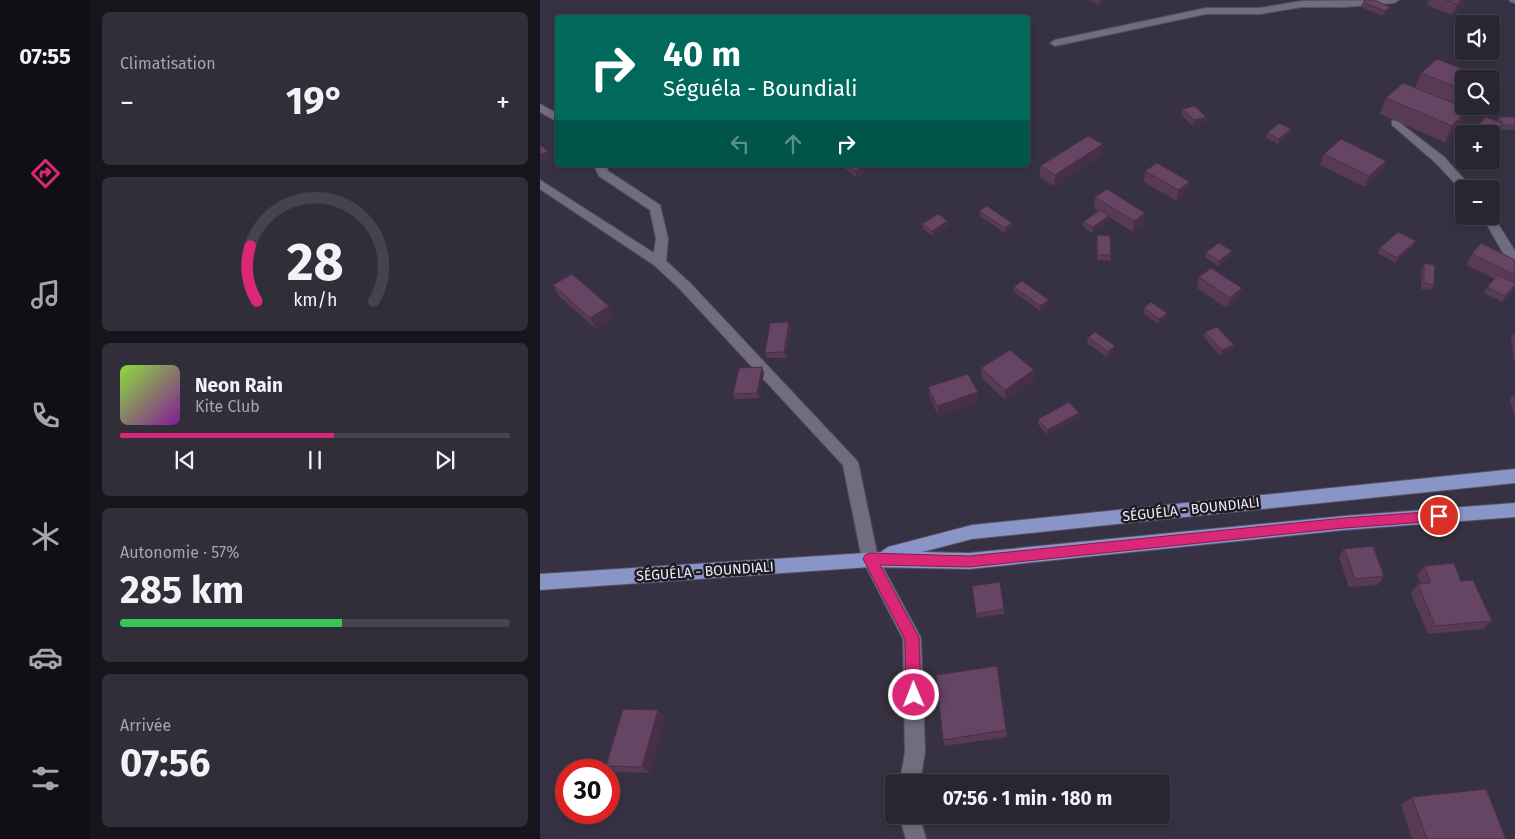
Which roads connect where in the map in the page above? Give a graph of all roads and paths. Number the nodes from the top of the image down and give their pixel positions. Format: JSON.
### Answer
{"nodes":[{"id":1,"x":1394,"y":0,"type":"edge"},
{"id":2,"x":1055,"y":43,"type":"dead end"},
{"id":3,"x":540,"y":107,"type":"edge"},
{"id":4,"x":555,"y":117,"type":"edge"},
{"id":5,"x":1396,"y":123,"type":"dead end"},
{"id":6,"x":601,"y":167,"type":"edge"},
{"id":7,"x":1459,"y":180,"type":"edge"},
{"id":8,"x":540,"y":184,"type":"edge"},
{"id":9,"x":1493,"y":225,"type":"edge"},
{"id":10,"x":659,"y":262,"type":"junction"},
{"id":11,"x":1515,"y":262,"type":"edge"},
{"id":12,"x":1515,"y":476,"type":"edge"},
{"id":13,"x":1515,"y":510,"type":"edge"},
{"id":14,"x":870,"y":559,"type":"junction"},
{"id":15,"x":540,"y":582,"type":"edge"},
{"id":16,"x":911,"y":774,"type":"edge"},
{"id":17,"x":912,"y":824,"type":"edge"},
{"id":18,"x":916,"y":839,"type":"edge"}],
"edges":[{"from":1,"to":2,"type":"street"},
{"from":3,"to":4,"type":"street"},
{"from":5,"to":7,"type":"street"},
{"from":6,"to":10,"type":"street"},
{"from":8,"to":10,"type":"street"},
{"from":9,"to":11,"type":"street"},
{"from":10,"to":14,"type":"street"},
{"from":12,"to":14,"type":"main road","name":"SÉGUÉLA - BOUNDIALI"},
{"from":13,"to":14,"type":"main road","name":"SÉGUÉLA - BOUNDIALI"},
{"from":14,"to":15,"type":"main road","name":"SÉGUÉLA - BOUNDIALI"},
{"from":14,"to":16,"type":"street"},
{"from":17,"to":18,"type":"street"}]}
